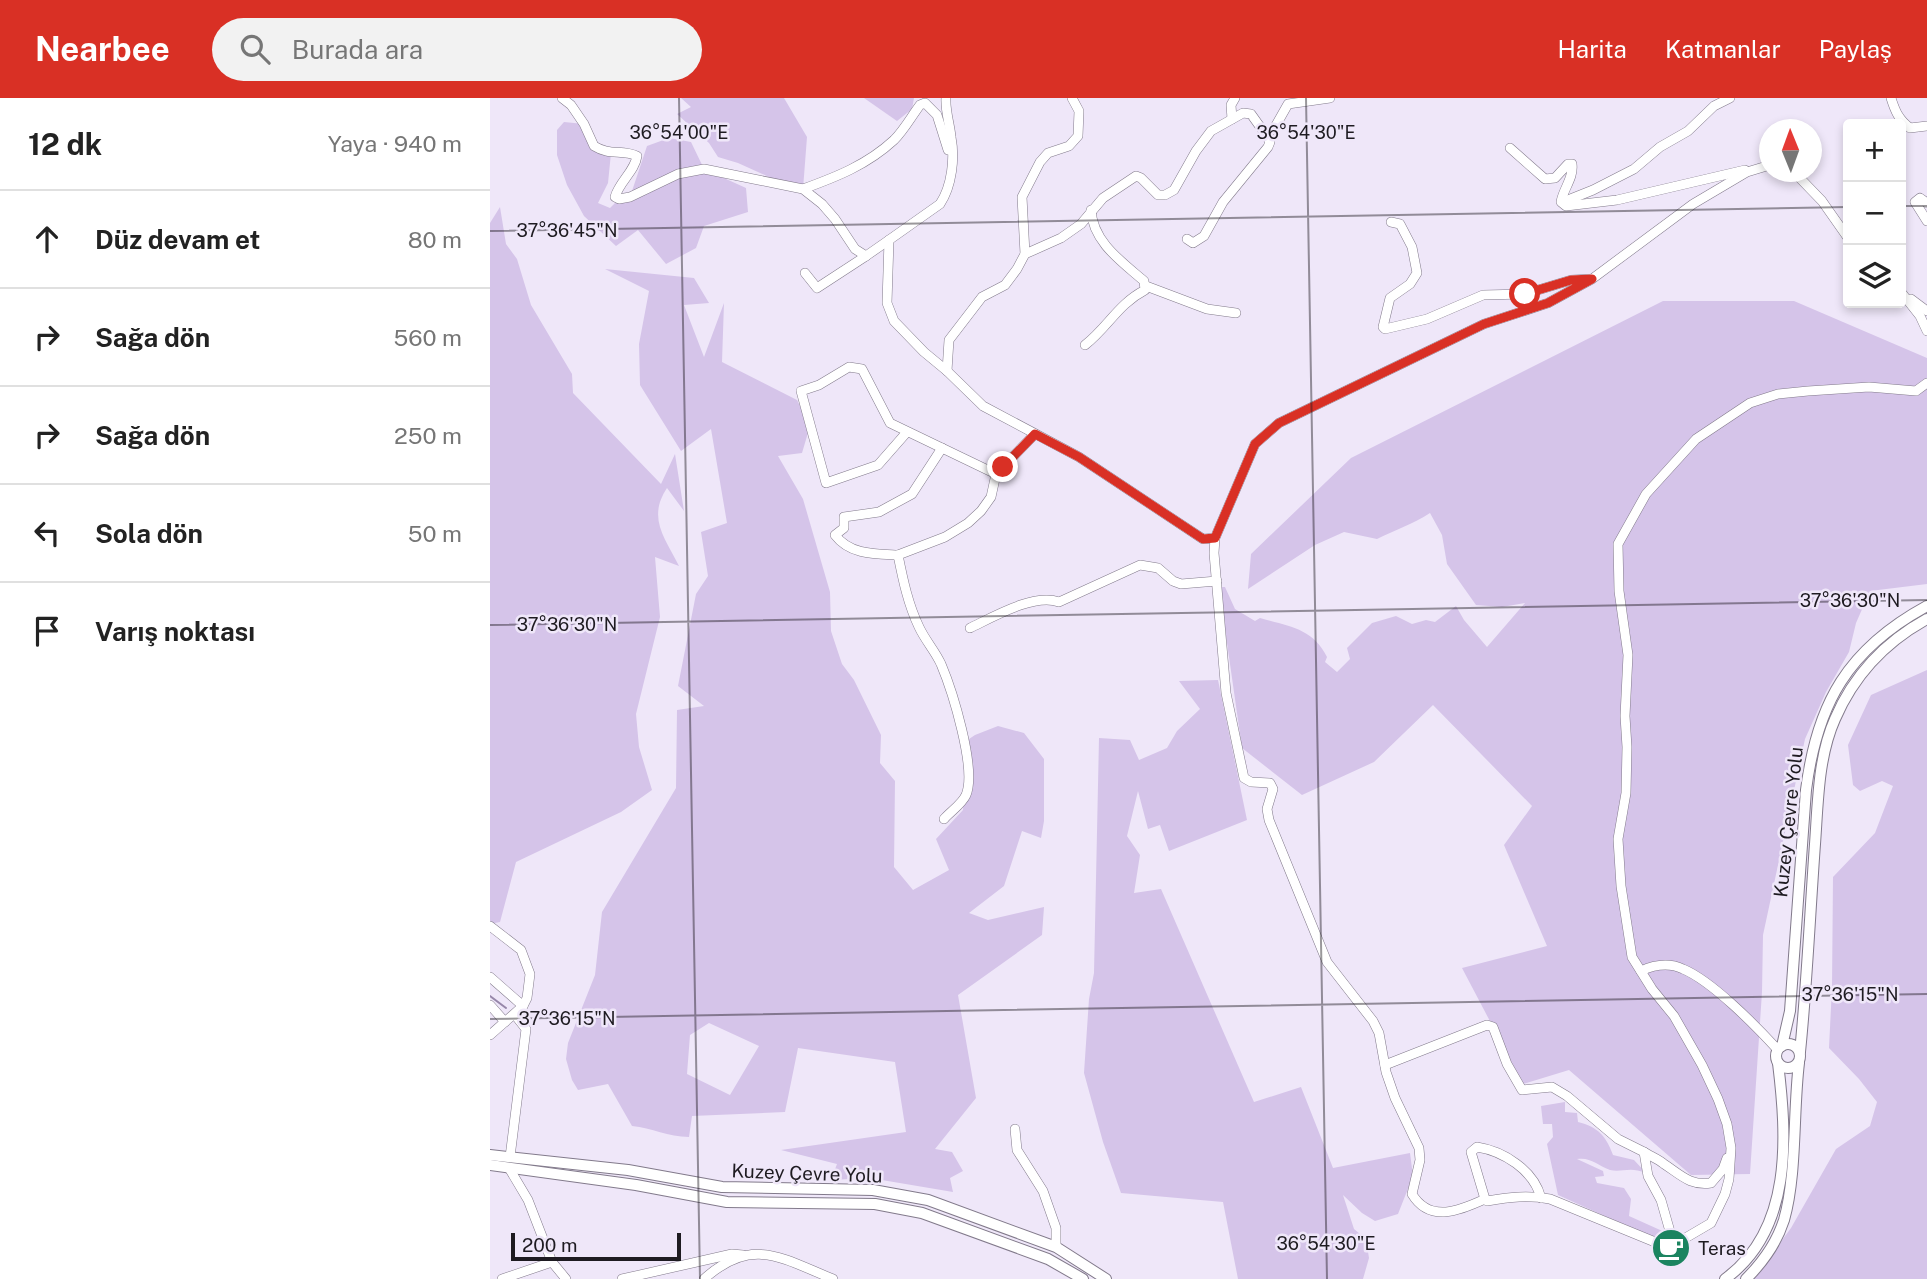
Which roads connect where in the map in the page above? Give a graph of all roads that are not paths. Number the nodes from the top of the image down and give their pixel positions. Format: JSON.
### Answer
{"nodes":[{"id":1,"x":562,"y":98,"type":"edge"},
{"id":2,"x":947,"y":98,"type":"edge"},
{"id":3,"x":1072,"y":98,"type":"edge"},
{"id":4,"x":1235,"y":98,"type":"edge"},
{"id":5,"x":1330,"y":98,"type":"edge"},
{"id":6,"x":1730,"y":98,"type":"edge"},
{"id":7,"x":1891,"y":98,"type":"edge"},
{"id":8,"x":1232,"y":119,"type":"junction"},
{"id":9,"x":1927,"y":126,"type":"edge"},
{"id":10,"x":1266,"y":135,"type":"junction"},
{"id":11,"x":1510,"y":148,"type":"dead end"},
{"id":12,"x":952,"y":162,"type":"junction"},
{"id":13,"x":1757,"y":168,"type":"joint"},
{"id":14,"x":1804,"y":182,"type":"edge"},
{"id":15,"x":803,"y":189,"type":"junction"},
{"id":16,"x":1561,"y":202,"type":"junction"},
{"id":17,"x":1927,"y":203,"type":"edge"},
{"id":18,"x":1091,"y":210,"type":"junction"},
{"id":19,"x":1927,"y":221,"type":"edge"},
{"id":20,"x":1391,"y":222,"type":"dead end"},
{"id":21,"x":1843,"y":232,"type":"edge"},
{"id":22,"x":1187,"y":239,"type":"dead end"},
{"id":23,"x":889,"y":240,"type":"junction"},
{"id":24,"x":1025,"y":254,"type":"junction"},
{"id":25,"x":866,"y":256,"type":"junction"},
{"id":26,"x":806,"y":273,"type":"dead end"},
{"id":27,"x":1592,"y":279,"type":"junction"},
{"id":28,"x":1146,"y":286,"type":"junction"},
{"id":29,"x":1906,"y":296,"type":"edge"},
{"id":30,"x":1906,"y":298,"type":"edge"},
{"id":31,"x":1927,"y":311,"type":"edge"},
{"id":32,"x":1236,"y":313,"type":"dead end"},
{"id":33,"x":1927,"y":331,"type":"edge"},
{"id":34,"x":1085,"y":345,"type":"dead end"},
{"id":35,"x":947,"y":371,"type":"junction"},
{"id":36,"x":1927,"y":383,"type":"edge"},
{"id":37,"x":1916,"y":391,"type":"junction"},
{"id":38,"x":1927,"y":393,"type":"edge"},
{"id":39,"x":907,"y":432,"type":"junction"},
{"id":40,"x":1035,"y":434,"type":"junction"},
{"id":41,"x":942,"y":448,"type":"junction"},
{"id":42,"x":996,"y":474,"type":"junction"},
{"id":43,"x":1215,"y":538,"type":"junction"},
{"id":44,"x":898,"y":555,"type":"junction"},
{"id":45,"x":1217,"y":581,"type":"junction"},
{"id":46,"x":1927,"y":606,"type":"edge"},
{"id":47,"x":1927,"y":619,"type":"edge"},
{"id":48,"x":970,"y":628,"type":"dead end"},
{"id":49,"x":944,"y":819,"type":"dead end"},
{"id":50,"x":490,"y":926,"type":"edge"},
{"id":51,"x":1641,"y":971,"type":"junction"},
{"id":52,"x":490,"y":977,"type":"edge"},
{"id":53,"x":490,"y":1004,"type":"edge"},
{"id":54,"x":523,"y":1006,"type":"junction"},
{"id":55,"x":515,"y":1014,"type":"junction"},
{"id":56,"x":505,"y":1022,"type":"junction"},
{"id":57,"x":490,"y":1035,"type":"edge"},
{"id":58,"x":1780,"y":1048,"type":"junction"},
{"id":59,"x":1799,"y":1057,"type":"junction"},
{"id":60,"x":1778,"y":1063,"type":"junction"},
{"id":61,"x":1385,"y":1065,"type":"junction"},
{"id":62,"x":1015,"y":1129,"type":"dead end"},
{"id":63,"x":1731,"y":1148,"type":"junction"},
{"id":64,"x":1644,"y":1152,"type":"junction"},
{"id":65,"x":490,"y":1155,"type":"edge"},
{"id":66,"x":510,"y":1162,"type":"junction"},
{"id":67,"x":490,"y":1165,"type":"edge"},
{"id":68,"x":1541,"y":1198,"type":"junction"},
{"id":69,"x":1485,"y":1199,"type":"junction"},
{"id":70,"x":1673,"y":1242,"type":"junction"},
{"id":71,"x":1056,"y":1247,"type":"junction"},
{"id":72,"x":747,"y":1255,"type":"junction"},
{"id":73,"x":552,"y":1262,"type":"junction"},
{"id":74,"x":502,"y":1279,"type":"edge"},
{"id":75,"x":566,"y":1279,"type":"edge"},
{"id":76,"x":622,"y":1279,"type":"edge"},
{"id":77,"x":704,"y":1279,"type":"edge"},
{"id":78,"x":833,"y":1279,"type":"edge"},
{"id":79,"x":1083,"y":1279,"type":"edge"},
{"id":80,"x":1106,"y":1279,"type":"edge"},
{"id":81,"x":1725,"y":1279,"type":"edge"},
{"id":82,"x":1746,"y":1279,"type":"edge"}],
"edges":[{"from":1,"to":15,"type":"street"},
{"from":2,"to":12,"type":"street"},
{"from":3,"to":24,"type":"street"},
{"from":4,"to":8,"type":"street"},
{"from":5,"to":10,"type":"street"},
{"from":6,"to":16,"type":"street"},
{"from":7,"to":9,"type":"street"},
{"from":8,"to":10,"type":"street"},
{"from":8,"to":18,"type":"street"},
{"from":10,"to":22,"type":"street"},
{"from":11,"to":16,"type":"street"},
{"from":12,"to":15,"type":"street"},
{"from":12,"to":23,"type":"street"},
{"from":13,"to":16,"type":"street"},
{"from":13,"to":27,"type":"street"},
{"from":14,"to":21,"type":"street"},
{"from":15,"to":25,"type":"street"},
{"from":17,"to":19,"type":"street"},
{"from":18,"to":24,"type":"street"},
{"from":18,"to":28,"type":"street"},
{"from":20,"to":27,"type":"street"},
{"from":23,"to":25,"type":"street"},
{"from":23,"to":35,"type":"street"},
{"from":24,"to":35,"type":"street"},
{"from":25,"to":26,"type":"street"},
{"from":27,"to":43,"type":"street"},
{"from":28,"to":32,"type":"street"},
{"from":28,"to":34,"type":"street"},
{"from":29,"to":31,"type":"street"},
{"from":30,"to":33,"type":"street"},
{"from":35,"to":40,"type":"street"},
{"from":36,"to":37,"type":"street"},
{"from":37,"to":38,"type":"street"},
{"from":37,"to":51,"type":"street"},
{"from":39,"to":39,"type":"street"},
{"from":39,"to":41,"type":"street"},
{"from":40,"to":42,"type":"street"},
{"from":40,"to":43,"type":"street"},
{"from":41,"to":42,"type":"street"},
{"from":41,"to":44,"type":"street"},
{"from":42,"to":44,"type":"street"},
{"from":43,"to":45,"type":"street"},
{"from":44,"to":49,"type":"street"},
{"from":45,"to":48,"type":"street"},
{"from":45,"to":61,"type":"street"},
{"from":46,"to":58,"type":"main road","name":"Kuzey Çevre Yolu"},
{"from":47,"to":59,"type":"main road","name":"Kuzey Çevre Yolu"},
{"from":50,"to":54,"type":"street"},
{"from":51,"to":58,"type":"street"},
{"from":51,"to":63,"type":"street"},
{"from":52,"to":54,"type":"street"},
{"from":53,"to":56,"type":"street"},
{"from":54,"to":55,"type":"street"},
{"from":55,"to":56,"type":"street"},
{"from":55,"to":66,"type":"street"},
{"from":56,"to":57,"type":"street"},
{"from":58,"to":59,"type":"main road"},
{"from":58,"to":60,"type":"main road"},
{"from":59,"to":60,"type":"main road"},
{"from":59,"to":82,"type":"main road","name":"Kuzey Çevre Yolu"},
{"from":60,"to":81,"type":"main road"},
{"from":61,"to":64,"type":"street"},
{"from":61,"to":69,"type":"street"},
{"from":62,"to":71,"type":"street"},
{"from":63,"to":64,"type":"street"},
{"from":63,"to":70,"type":"street"},
{"from":64,"to":70,"type":"street"},
{"from":65,"to":66,"type":"main road","name":"Kuzey Çevre Yolu"},
{"from":66,"to":67,"type":"main road","name":"Kuzey Çevre Yolu"},
{"from":66,"to":71,"type":"main road","name":"Kuzey Çevre Yolu"},
{"from":66,"to":73,"type":"street"},
{"from":66,"to":79,"type":"main road","name":"Kuzey Çevre Yolu"},
{"from":68,"to":69,"type":"street"},
{"from":68,"to":69,"type":"street"},
{"from":68,"to":70,"type":"street"},
{"from":71,"to":80,"type":"main road","name":"Kuzey Çevre Yolu"},
{"from":72,"to":76,"type":"street"},
{"from":72,"to":77,"type":"street"},
{"from":72,"to":78,"type":"street"},
{"from":73,"to":74,"type":"street"},
{"from":73,"to":75,"type":"street"}]}
